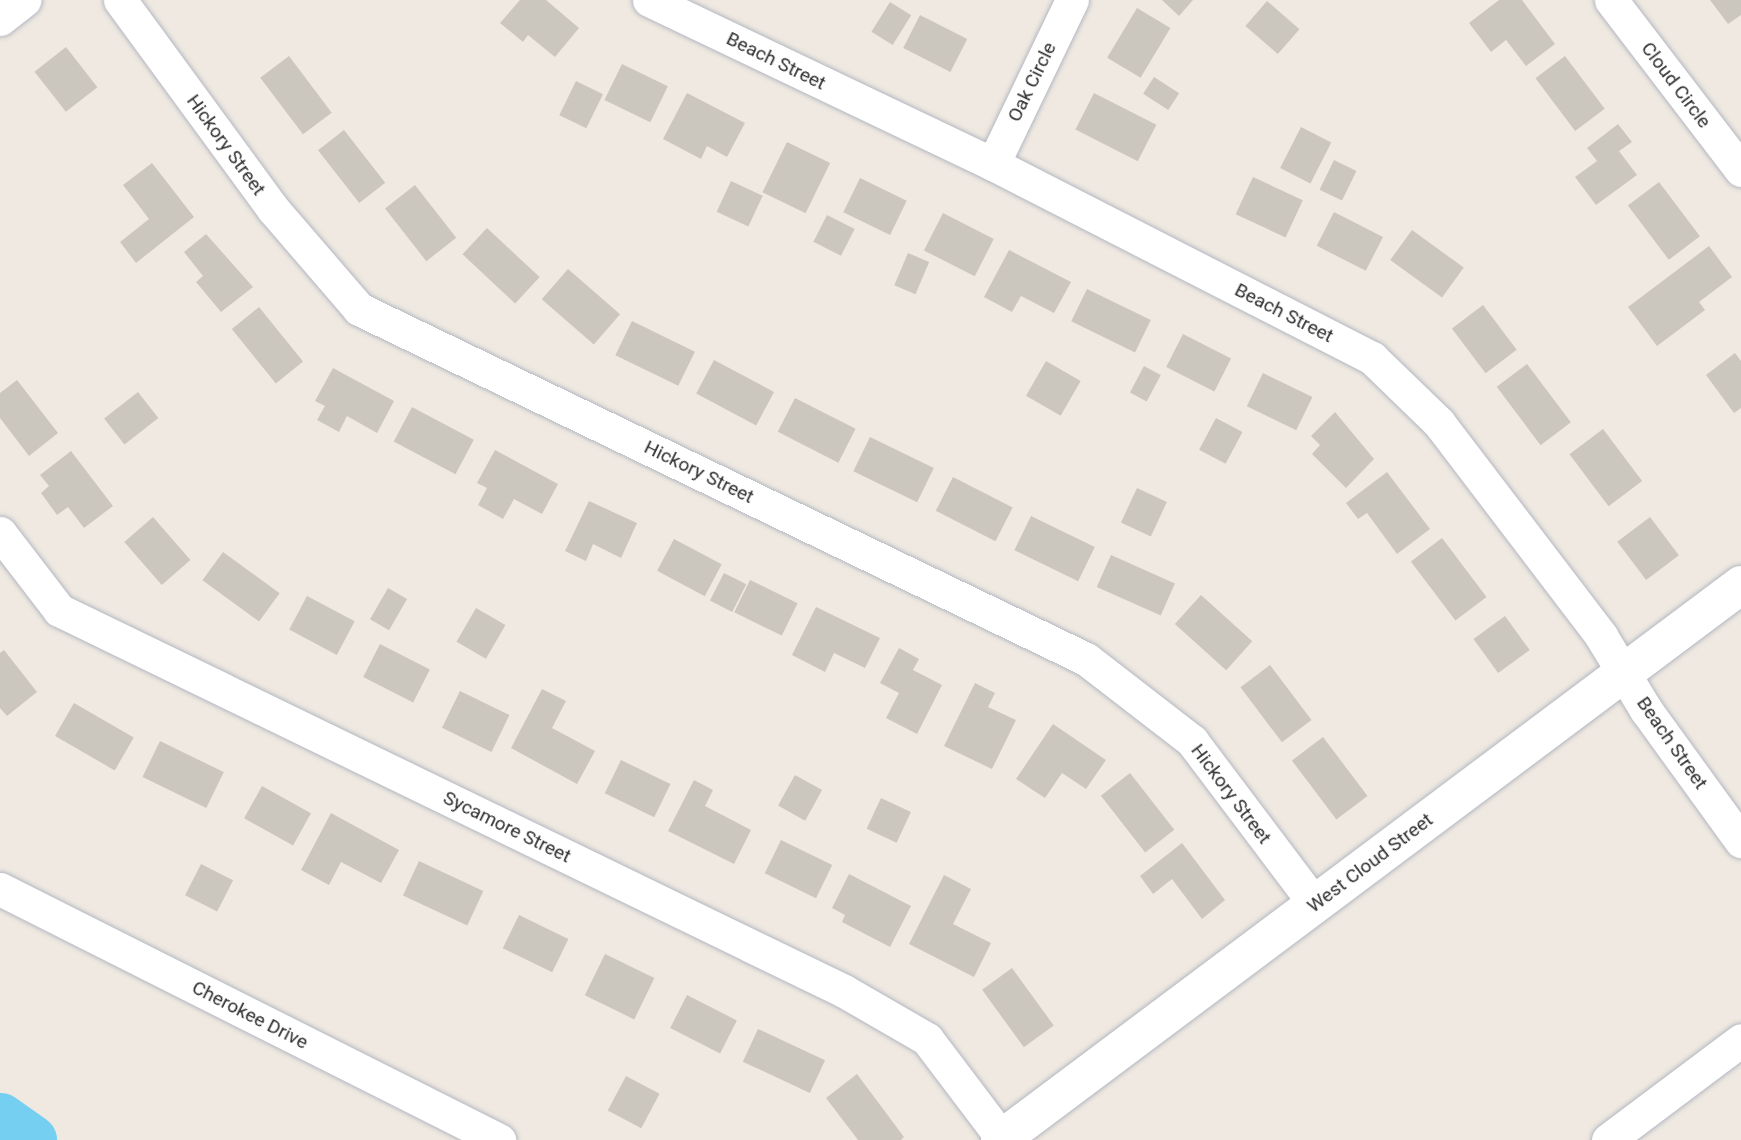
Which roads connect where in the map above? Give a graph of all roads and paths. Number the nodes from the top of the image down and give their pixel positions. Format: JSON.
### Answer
{"nodes":[{"id":1,"x":24,"y":0,"type":"edge"},
{"id":2,"x":120,"y":0,"type":"edge"},
{"id":3,"x":649,"y":0,"type":"edge"},
{"id":4,"x":1072,"y":0,"type":"edge"},
{"id":5,"x":1611,"y":0,"type":"edge"},
{"id":6,"x":0,"y":19,"type":"edge"},
{"id":7,"x":992,"y":164,"type":"junction"},
{"id":8,"x":1741,"y":170,"type":"edge"},
{"id":9,"x":0,"y":533,"type":"edge"},
{"id":10,"x":1741,"y":585,"type":"edge"},
{"id":11,"x":1625,"y":672,"type":"junction"},
{"id":12,"x":1741,"y":841,"type":"edge"},
{"id":13,"x":0,"y":889,"type":"edge"},
{"id":14,"x":1315,"y":904,"type":"junction"},
{"id":15,"x":1741,"y":1040,"type":"edge"},
{"id":16,"x":1001,"y":1139,"type":"edge"},
{"id":17,"x":499,"y":1140,"type":"edge"},
{"id":18,"x":1608,"y":1140,"type":"edge"}],
"edges":[{"from":1,"to":6,"type":"street"},
{"from":2,"to":14,"type":"street","name":"Hickory Street"},
{"from":3,"to":7,"type":"street","name":"Beach Street"},
{"from":4,"to":7,"type":"street","name":"Oak Circle"},
{"from":5,"to":8,"type":"street","name":"Cloud Circle"},
{"from":7,"to":11,"type":"street","name":"Beach Street"},
{"from":9,"to":16,"type":"street","name":"Sycamore Street"},
{"from":10,"to":11,"type":"main road","name":"West Cloud Street"},
{"from":11,"to":12,"type":"street","name":"Beach Street"},
{"from":11,"to":14,"type":"main road","name":"West Cloud Street"},
{"from":13,"to":17,"type":"street","name":"Cherokee Drive"},
{"from":14,"to":16,"type":"main road","name":"West Cloud Street"},
{"from":15,"to":18,"type":"street"}]}
